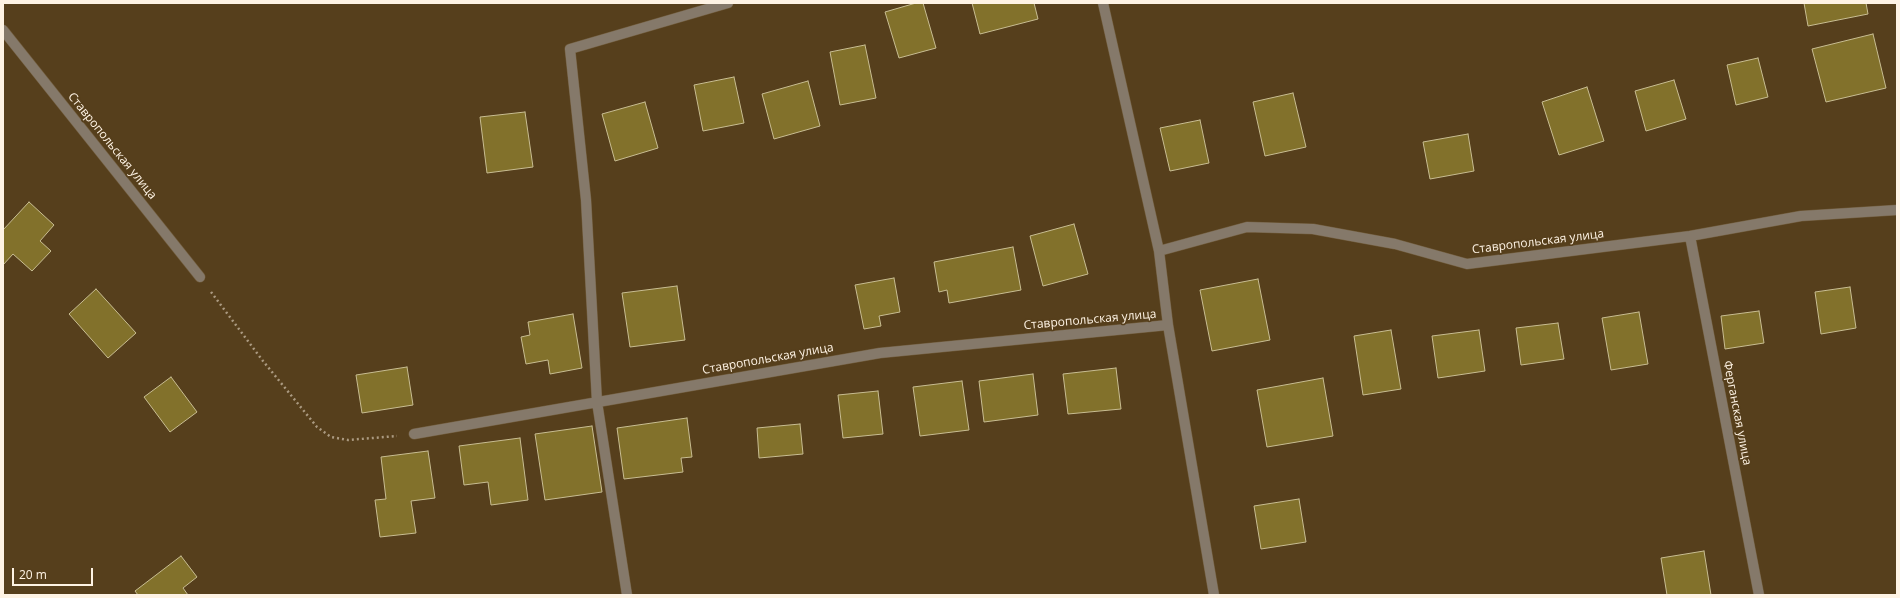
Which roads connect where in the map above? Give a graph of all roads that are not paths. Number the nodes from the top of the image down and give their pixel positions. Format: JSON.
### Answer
{"nodes":[{"id":1,"x":728,"y":3,"type":"edge"},
{"id":2,"x":1103,"y":3,"type":"edge"},
{"id":3,"x":3,"y":30,"type":"edge"},
{"id":4,"x":1897,"y":210,"type":"edge"},
{"id":5,"x":1690,"y":236,"type":"junction"},
{"id":6,"x":1159,"y":251,"type":"junction"},
{"id":7,"x":200,"y":277,"type":"road end"},
{"id":8,"x":1168,"y":325,"type":"junction"},
{"id":9,"x":596,"y":402,"type":"junction"},
{"id":10,"x":414,"y":434,"type":"road end"},
{"id":11,"x":627,"y":595,"type":"edge"},
{"id":12,"x":1214,"y":595,"type":"edge"},
{"id":13,"x":1759,"y":595,"type":"edge"}],
"edges":[{"from":1,"to":9,"type":"street"},
{"from":2,"to":6,"type":"street"},
{"from":3,"to":7,"type":"street","name":"Ставропольская улица"},
{"from":4,"to":5,"type":"street","name":"Ставропольская улица"},
{"from":5,"to":6,"type":"street","name":"Ставропольская улица"},
{"from":5,"to":13,"type":"street","name":"Ферганская улица"},
{"from":6,"to":8,"type":"street","name":"Ставропольская улица"},
{"from":8,"to":9,"type":"street","name":"Ставропольская улица"},
{"from":8,"to":12,"type":"street"},
{"from":9,"to":10,"type":"street","name":"Ставропольская улица"},
{"from":9,"to":11,"type":"street"}]}
